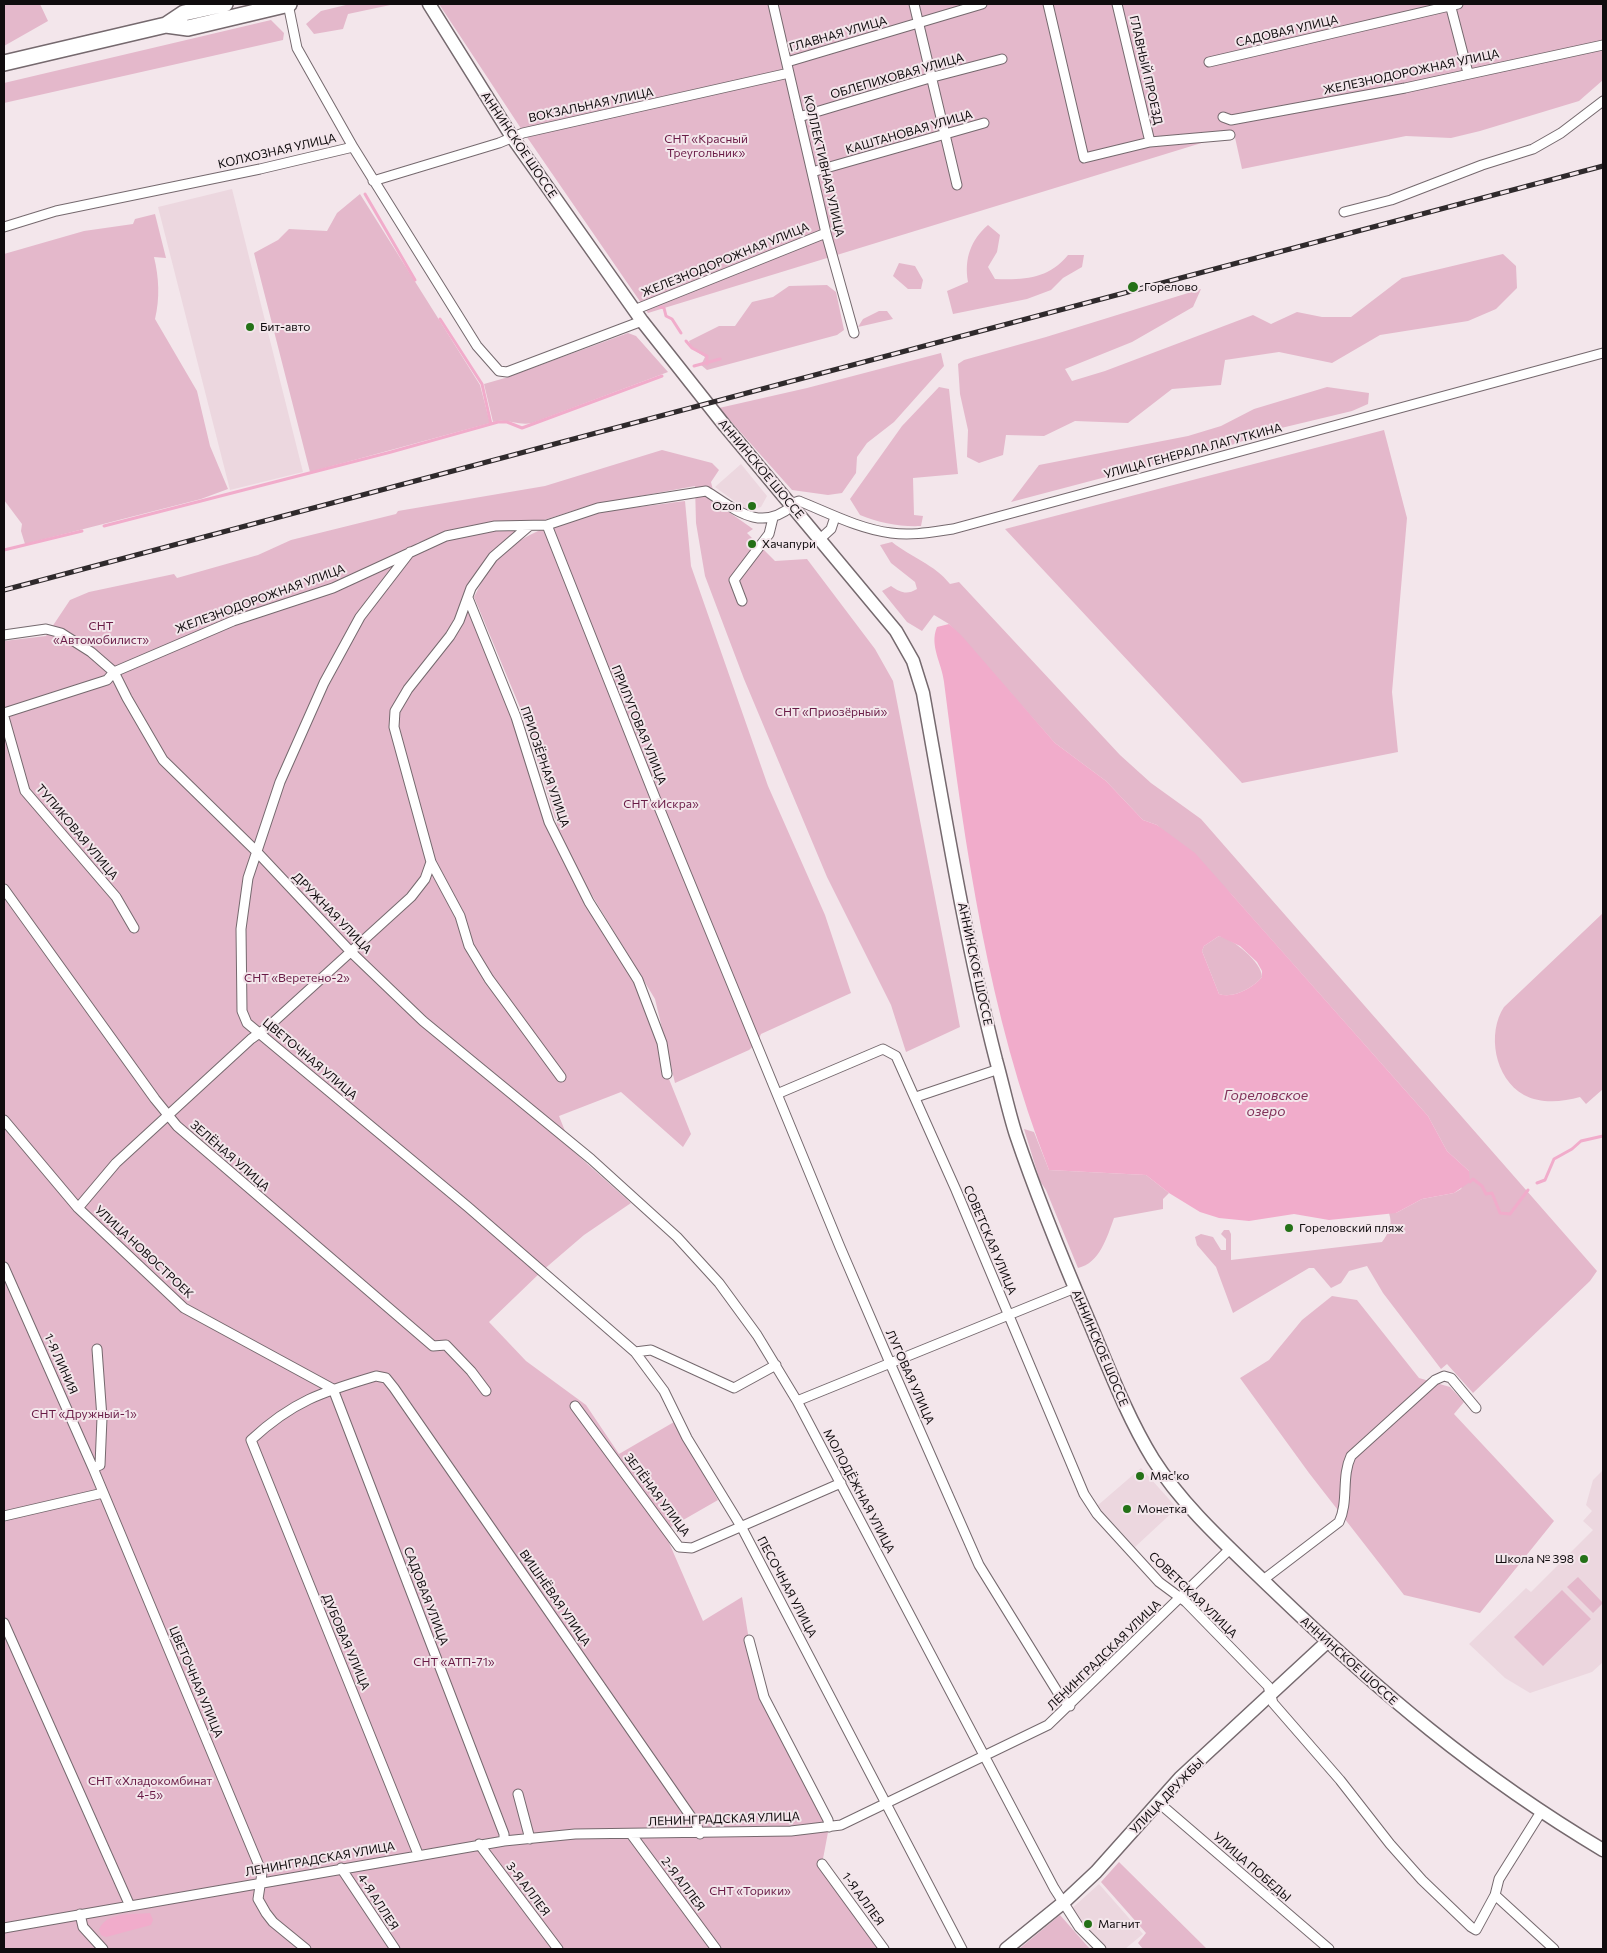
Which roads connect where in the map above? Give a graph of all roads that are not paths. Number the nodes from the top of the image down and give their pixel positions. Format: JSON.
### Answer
{"nodes":[{"id":1,"x":225,"y":4,"type":"edge"},
{"id":2,"x":289,"y":4,"type":"edge"},
{"id":3,"x":428,"y":4,"type":"edge"},
{"id":4,"x":773,"y":4,"type":"edge"},
{"id":5,"x":914,"y":4,"type":"edge"},
{"id":6,"x":982,"y":4,"type":"edge"},
{"id":7,"x":1048,"y":4,"type":"edge"},
{"id":8,"x":1117,"y":4,"type":"edge"},
{"id":9,"x":1453,"y":4,"type":"edge"},
{"id":10,"x":919,"y":24,"type":"junction"},
{"id":11,"x":166,"y":25,"type":"junction"},
{"id":12,"x":1603,"y":45,"type":"edge"},
{"id":13,"x":1002,"y":59,"type":"dead end"},
{"id":14,"x":787,"y":62,"type":"junction"},
{"id":15,"x":1209,"y":62,"type":"dead end"},
{"id":16,"x":4,"y":63,"type":"edge"},
{"id":17,"x":789,"y":72,"type":"junction"},
{"id":18,"x":1468,"y":73,"type":"junction"},
{"id":19,"x":933,"y":77,"type":"junction"},
{"id":20,"x":1603,"y":101,"type":"edge"},
{"id":21,"x":800,"y":118,"type":"junction"},
{"id":22,"x":1223,"y":118,"type":"dead end"},
{"id":23,"x":984,"y":123,"type":"dead end"},
{"id":24,"x":945,"y":134,"type":"junction"},
{"id":25,"x":1230,"y":135,"type":"dead end"},
{"id":26,"x":512,"y":137,"type":"junction"},
{"id":27,"x":1150,"y":142,"type":"junction"},
{"id":28,"x":353,"y":147,"type":"junction"},
{"id":29,"x":812,"y":172,"type":"junction"},
{"id":30,"x":373,"y":181,"type":"junction"},
{"id":31,"x":957,"y":185,"type":"dead end"},
{"id":32,"x":1344,"y":212,"type":"dead end"},
{"id":33,"x":4,"y":227,"type":"edge"},
{"id":34,"x":826,"y":233,"type":"junction"},
{"id":35,"x":634,"y":310,"type":"junction"},
{"id":36,"x":642,"y":321,"type":"junction"},
{"id":37,"x":854,"y":332,"type":"dead end"},
{"id":38,"x":1603,"y":353,"type":"edge"},
{"id":39,"x":791,"y":505,"type":"junction"},
{"id":40,"x":835,"y":517,"type":"junction"},
{"id":41,"x":773,"y":518,"type":"junction"},
{"id":42,"x":547,"y":525,"type":"junction"},
{"id":43,"x":529,"y":526,"type":"junction"},
{"id":44,"x":820,"y":539,"type":"junction"},
{"id":45,"x":410,"y":552,"type":"junction"},
{"id":46,"x":468,"y":598,"type":"junction"},
{"id":47,"x":742,"y":601,"type":"dead end"},
{"id":48,"x":4,"y":635,"type":"edge"},
{"id":49,"x":114,"y":672,"type":"junction"},
{"id":50,"x":4,"y":713,"type":"edge"},
{"id":51,"x":4,"y":717,"type":"edge"},
{"id":52,"x":257,"y":852,"type":"junction"},
{"id":53,"x":432,"y":862,"type":"junction"},
{"id":54,"x":4,"y":889,"type":"edge"},
{"id":55,"x":134,"y":928,"type":"dead end"},
{"id":56,"x":351,"y":952,"type":"junction"},
{"id":57,"x":259,"y":1034,"type":"junction"},
{"id":58,"x":757,"y":1043,"type":"joint"},
{"id":59,"x":999,"y":1069,"type":"junction"},
{"id":60,"x":667,"y":1074,"type":"dead end"},
{"id":61,"x":561,"y":1077,"type":"dead end"},
{"id":62,"x":778,"y":1094,"type":"junction"},
{"id":63,"x":916,"y":1098,"type":"junction"},
{"id":64,"x":169,"y":1114,"type":"junction"},
{"id":65,"x":4,"y":1120,"type":"edge"},
{"id":66,"x":567,"y":1141,"type":"joint"},
{"id":67,"x":78,"y":1208,"type":"junction"},
{"id":68,"x":4,"y":1267,"type":"edge"},
{"id":69,"x":542,"y":1271,"type":"joint"},
{"id":70,"x":1074,"y":1288,"type":"junction"},
{"id":71,"x":1008,"y":1315,"type":"junction"},
{"id":72,"x":97,"y":1349,"type":"dead end"},
{"id":73,"x":635,"y":1352,"type":"junction"},
{"id":74,"x":890,"y":1363,"type":"junction"},
{"id":75,"x":776,"y":1365,"type":"junction"},
{"id":76,"x":332,"y":1389,"type":"junction"},
{"id":77,"x":486,"y":1391,"type":"dead end"},
{"id":78,"x":797,"y":1401,"type":"junction"},
{"id":79,"x":575,"y":1406,"type":"dead end"},
{"id":80,"x":1476,"y":1408,"type":"dead end"},
{"id":81,"x":93,"y":1468,"type":"junction"},
{"id":82,"x":840,"y":1483,"type":"junction"},
{"id":83,"x":103,"y":1493,"type":"junction"},
{"id":84,"x":4,"y":1516,"type":"edge"},
{"id":85,"x":742,"y":1528,"type":"junction"},
{"id":86,"x":1231,"y":1548,"type":"junction"},
{"id":87,"x":1263,"y":1580,"type":"junction"},
{"id":88,"x":1181,"y":1598,"type":"junction"},
{"id":89,"x":4,"y":1623,"type":"edge"},
{"id":90,"x":749,"y":1640,"type":"dead end"},
{"id":91,"x":1327,"y":1642,"type":"junction"},
{"id":92,"x":1272,"y":1695,"type":"junction"},
{"id":93,"x":1070,"y":1706,"type":"junction"},
{"id":94,"x":984,"y":1756,"type":"junction"},
{"id":95,"x":518,"y":1794,"type":"dead end"},
{"id":96,"x":886,"y":1803,"type":"junction"},
{"id":97,"x":1159,"y":1803,"type":"junction"},
{"id":98,"x":1540,"y":1812,"type":"junction"},
{"id":99,"x":829,"y":1827,"type":"junction"},
{"id":100,"x":631,"y":1834,"type":"junction"},
{"id":101,"x":700,"y":1834,"type":"junction"},
{"id":102,"x":530,"y":1839,"type":"junction"},
{"id":103,"x":504,"y":1841,"type":"junction"},
{"id":104,"x":479,"y":1844,"type":"junction"},
{"id":105,"x":1603,"y":1850,"type":"edge"},
{"id":106,"x":418,"y":1854,"type":"junction"},
{"id":107,"x":822,"y":1864,"type":"dead end"},
{"id":108,"x":341,"y":1868,"type":"junction"},
{"id":109,"x":262,"y":1882,"type":"junction"},
{"id":110,"x":1495,"y":1895,"type":"junction"},
{"id":111,"x":1064,"y":1902,"type":"junction"},
{"id":112,"x":130,"y":1906,"type":"junction"},
{"id":113,"x":80,"y":1914,"type":"junction"},
{"id":114,"x":4,"y":1928,"type":"edge"},
{"id":115,"x":103,"y":1949,"type":"edge"},
{"id":116,"x":306,"y":1949,"type":"edge"},
{"id":117,"x":395,"y":1949,"type":"edge"},
{"id":118,"x":558,"y":1949,"type":"edge"},
{"id":119,"x":716,"y":1949,"type":"edge"},
{"id":120,"x":884,"y":1949,"type":"edge"},
{"id":121,"x":962,"y":1949,"type":"edge"},
{"id":122,"x":1006,"y":1949,"type":"edge"},
{"id":123,"x":1100,"y":1949,"type":"edge"},
{"id":124,"x":1328,"y":1949,"type":"edge"},
{"id":125,"x":1554,"y":1949,"type":"edge"}],
"edges":[{"from":1,"to":11,"type":"highway"},
{"from":2,"to":11,"type":"highway"},
{"from":2,"to":28,"type":"street"},
{"from":3,"to":26,"type":"main road","name":"АННИНСКОЕ ШОССЕ"},
{"from":4,"to":14,"type":"street","name":"КОЛЛЕКТИВНАЯ УЛИЦА"},
{"from":5,"to":10,"type":"street"},
{"from":6,"to":10,"type":"street","name":"ГЛАВНАЯ УЛИЦА"},
{"from":7,"to":27,"type":"street"},
{"from":8,"to":27,"type":"street","name":"ГЛАВНЫЙ ПРОЕЗД"},
{"from":9,"to":15,"type":"street","name":"САДОВАЯ УЛИЦА"},
{"from":9,"to":18,"type":"street"},
{"from":10,"to":14,"type":"street","name":"ГЛАВНАЯ УЛИЦА"},
{"from":10,"to":19,"type":"street"},
{"from":11,"to":16,"type":"highway"},
{"from":12,"to":18,"type":"street","name":"ЖЕЛЕЗНОДОРОЖНАЯ УЛИЦА"},
{"from":13,"to":19,"type":"street","name":"ОБЛЕПИХОВАЯ УЛИЦА"},
{"from":14,"to":17,"type":"street","name":"КОЛЛЕКТИВНАЯ УЛИЦА"},
{"from":17,"to":21,"type":"street","name":"КОЛЛЕКТИВНАЯ УЛИЦА"},
{"from":17,"to":26,"type":"street","name":"ВОКЗАЛЬНАЯ УЛИЦА"},
{"from":18,"to":22,"type":"street","name":"ЖЕЛЕЗНОДОРОЖНАЯ УЛИЦА"},
{"from":19,"to":21,"type":"street","name":"ОБЛЕПИХОВАЯ УЛИЦА"},
{"from":19,"to":24,"type":"street"},
{"from":20,"to":32,"type":"street"},
{"from":21,"to":29,"type":"street","name":"КОЛЛЕКТИВНАЯ УЛИЦА"},
{"from":23,"to":24,"type":"street","name":"КАШТАНОВАЯ УЛИЦА"},
{"from":24,"to":29,"type":"street","name":"КАШТАНОВАЯ УЛИЦА"},
{"from":24,"to":31,"type":"street"},
{"from":25,"to":27,"type":"street"},
{"from":26,"to":30,"type":"street","name":"ВОКЗАЛЬНАЯ УЛИЦА"},
{"from":26,"to":35,"type":"main road","name":"АННИНСКОЕ ШОССЕ"},
{"from":28,"to":30,"type":"street","name":"КОЛХОЗНАЯ УЛИЦА"},
{"from":28,"to":33,"type":"street","name":"КОЛХОЗНАЯ УЛИЦА"},
{"from":29,"to":34,"type":"street","name":"КОЛЛЕКТИВНАЯ УЛИЦА"},
{"from":30,"to":36,"type":"street","name":"КОЛХОЗНАЯ УЛИЦА"},
{"from":34,"to":35,"type":"street","name":"ЖЕЛЕЗНОДОРОЖНАЯ УЛИЦА"},
{"from":34,"to":37,"type":"street","name":"КОЛЛЕКТИВНАЯ УЛИЦА"},
{"from":35,"to":36,"type":"main road","name":"АННИНСКОЕ ШОССЕ"},
{"from":36,"to":39,"type":"main road","name":"АННИНСКОЕ ШОССЕ"},
{"from":38,"to":40,"type":"street","name":"УЛИЦА ГЕНЕРАЛА ЛАГУТКИНА"},
{"from":39,"to":40,"type":"street","name":"УЛИЦА ГЕНЕРАЛА ЛАГУТКИНА"},
{"from":39,"to":41,"type":"street"},
{"from":39,"to":44,"type":"main road","name":"АННИНСКОЕ ШОССЕ"},
{"from":40,"to":44,"type":"street"},
{"from":41,"to":42,"type":"street","name":"ЖЕЛЕЗНОДОРОЖНАЯ УЛИЦА"},
{"from":41,"to":47,"type":"street"},
{"from":42,"to":43,"type":"street","name":"ЖЕЛЕЗНОДОРОЖНАЯ УЛИЦА"},
{"from":42,"to":58,"type":"street","name":"ПРИЛУГОВАЯ УЛИЦА"},
{"from":43,"to":45,"type":"street","name":"ЖЕЛЕЗНОДОРОЖНАЯ УЛИЦА"},
{"from":43,"to":46,"type":"street"},
{"from":44,"to":59,"type":"main road","name":"АННИНСКОЕ ШОССЕ"},
{"from":45,"to":49,"type":"street","name":"ЖЕЛЕЗНОДОРОЖНАЯ УЛИЦА"},
{"from":45,"to":52,"type":"street","name":"ЦВЕТОЧНАЯ УЛИЦА"},
{"from":46,"to":53,"type":"street"},
{"from":46,"to":60,"type":"street","name":"ПРИОЗЁРНАЯ УЛИЦА"},
{"from":48,"to":49,"type":"street"},
{"from":49,"to":50,"type":"street","name":"ЖЕЛЕЗНОДОРОЖНАЯ УЛИЦА"},
{"from":49,"to":52,"type":"street","name":"ДРУЖНАЯ УЛИЦА"},
{"from":51,"to":55,"type":"street","name":"ТУПИКОВАЯ УЛИЦА"},
{"from":52,"to":56,"type":"street","name":"ДРУЖНАЯ УЛИЦА"},
{"from":52,"to":57,"type":"street","name":"ЦВЕТОЧНАЯ УЛИЦА"},
{"from":53,"to":56,"type":"street"},
{"from":53,"to":61,"type":"street"},
{"from":54,"to":64,"type":"street","name":"ЗЕЛЁНАЯ УЛИЦА"},
{"from":56,"to":57,"type":"street"},
{"from":56,"to":66,"type":"street","name":"ДРУЖНАЯ УЛИЦА"},
{"from":57,"to":64,"type":"street"},
{"from":57,"to":69,"type":"street","name":"ЦВЕТОЧНАЯ УЛИЦА"},
{"from":58,"to":62,"type":"street","name":"ЛУГОВАЯ УЛИЦА"},
{"from":59,"to":63,"type":"street"},
{"from":59,"to":70,"type":"main road","name":"АННИНСКОЕ ШОССЕ"},
{"from":62,"to":63,"type":"street","name":"СОВЕТСКАЯ УЛИЦА"},
{"from":62,"to":74,"type":"street","name":"ЛУГОВАЯ УЛИЦА"},
{"from":63,"to":71,"type":"street","name":"СОВЕТСКАЯ УЛИЦА"},
{"from":64,"to":67,"type":"street"},
{"from":64,"to":77,"type":"street","name":"ЗЕЛЁНАЯ УЛИЦА"},
{"from":65,"to":67,"type":"street","name":"УЛИЦА НОВОСТРОЕК"},
{"from":66,"to":75,"type":"street","name":"МОЛОДЁЖНАЯ УЛИЦА"},
{"from":67,"to":76,"type":"street","name":"УЛИЦА НОВОСТРОЕК"},
{"from":68,"to":81,"type":"street","name":"1-Я ЛИНИЯ"},
{"from":69,"to":73,"type":"street","name":"ПЕСОЧНАЯ УЛИЦА"},
{"from":70,"to":71,"type":"street"},
{"from":70,"to":86,"type":"main road","name":"АННИНСКОЕ ШОССЕ"},
{"from":71,"to":74,"type":"street"},
{"from":71,"to":88,"type":"street","name":"СОВЕТСКАЯ УЛИЦА"},
{"from":72,"to":81,"type":"street"},
{"from":73,"to":75,"type":"street"},
{"from":73,"to":85,"type":"street","name":"ПЕСОЧНАЯ УЛИЦА"},
{"from":74,"to":78,"type":"street"},
{"from":74,"to":93,"type":"street","name":"ЛУГОВАЯ УЛИЦА"},
{"from":75,"to":78,"type":"street","name":"МОЛОДЁЖНАЯ УЛИЦА"},
{"from":76,"to":101,"type":"street","name":"ВИШНЁВАЯ УЛИЦА"},
{"from":76,"to":103,"type":"street","name":"САДОВАЯ УЛИЦА"},
{"from":76,"to":106,"type":"street","name":"ДУБОВАЯ УЛИЦА"},
{"from":78,"to":82,"type":"street","name":"МОЛОДЁЖНАЯ УЛИЦА"},
{"from":79,"to":85,"type":"street","name":"ЗЕЛЁНАЯ УЛИЦА"},
{"from":80,"to":87,"type":"street"},
{"from":81,"to":83,"type":"street","name":"1-Я ЛИНИЯ"},
{"from":82,"to":85,"type":"street","name":"ЗЕЛЁНАЯ УЛИЦА"},
{"from":82,"to":94,"type":"street","name":"МОЛОДЁЖНАЯ УЛИЦА"},
{"from":83,"to":84,"type":"street"},
{"from":83,"to":109,"type":"street","name":"ЦВЕТОЧНАЯ УЛИЦА"},
{"from":85,"to":96,"type":"street","name":"ПЕСОЧНАЯ УЛИЦА"},
{"from":86,"to":87,"type":"main road","name":"АННИНСКОЕ ШОССЕ"},
{"from":86,"to":88,"type":"street","name":"ЛЕНИНГРАДСКАЯ УЛИЦА"},
{"from":87,"to":91,"type":"main road","name":"АННИНСКОЕ ШОССЕ"},
{"from":88,"to":92,"type":"street","name":"СОВЕТСКАЯ УЛИЦА"},
{"from":88,"to":93,"type":"street","name":"ЛЕНИНГРАДСКАЯ УЛИЦА"},
{"from":89,"to":112,"type":"street"},
{"from":90,"to":99,"type":"street"},
{"from":91,"to":92,"type":"main road","name":"УЛИЦА ДРУЖБЫ"},
{"from":91,"to":98,"type":"main road","name":"АННИНСКОЕ ШОССЕ"},
{"from":92,"to":97,"type":"main road","name":"УЛИЦА ДРУЖБЫ"},
{"from":92,"to":110,"type":"street","name":"СОВЕТСКАЯ УЛИЦА"},
{"from":93,"to":94,"type":"street","name":"ЛЕНИНГРАДСКАЯ УЛИЦА"},
{"from":94,"to":96,"type":"street","name":"ЛЕНИНГРАДСКАЯ УЛИЦА"},
{"from":94,"to":111,"type":"street","name":"МОЛОДЁЖНАЯ УЛИЦА"},
{"from":95,"to":102,"type":"street"},
{"from":96,"to":99,"type":"street","name":"ЛЕНИНГРАДСКАЯ УЛИЦА"},
{"from":96,"to":121,"type":"street","name":"ПЕСОЧНАЯ УЛИЦА"},
{"from":97,"to":111,"type":"main road","name":"УЛИЦА ДРУЖБЫ"},
{"from":97,"to":124,"type":"street","name":"УЛИЦА ПОБЕДЫ"},
{"from":98,"to":105,"type":"main road","name":"АННИНСКОЕ ШОССЕ"},
{"from":98,"to":110,"type":"street","name":"СОВЕТСКАЯ УЛИЦА"},
{"from":99,"to":101,"type":"street","name":"ЛЕНИНГРАДСКАЯ УЛИЦА"},
{"from":100,"to":101,"type":"street","name":"ЛЕНИНГРАДСКАЯ УЛИЦА"},
{"from":100,"to":102,"type":"street","name":"ЛЕНИНГРАДСКАЯ УЛИЦА"},
{"from":100,"to":119,"type":"street","name":"2-Я АЛЛЕЯ"},
{"from":102,"to":103,"type":"street","name":"ЛЕНИНГРАДСКАЯ УЛИЦА"},
{"from":103,"to":104,"type":"street","name":"ЛЕНИНГРАДСКАЯ УЛИЦА"},
{"from":104,"to":106,"type":"street","name":"ЛЕНИНГРАДСКАЯ УЛИЦА"},
{"from":104,"to":118,"type":"street","name":"3-Я АЛЛЕЯ"},
{"from":106,"to":108,"type":"street","name":"ЛЕНИНГРАДСКАЯ УЛИЦА"},
{"from":107,"to":120,"type":"street","name":"1-Я АЛЛЕЯ"},
{"from":108,"to":109,"type":"street","name":"ЛЕНИНГРАДСКАЯ УЛИЦА"},
{"from":108,"to":117,"type":"street","name":"4-Я АЛЛЕЯ"},
{"from":109,"to":112,"type":"street","name":"ЛЕНИНГРАДСКАЯ УЛИЦА"},
{"from":109,"to":116,"type":"street"},
{"from":110,"to":125,"type":"street"},
{"from":111,"to":122,"type":"main road","name":"УЛИЦА ДРУЖБЫ"},
{"from":111,"to":123,"type":"street","name":"МОЛОДЁЖНАЯ УЛИЦА"},
{"from":112,"to":113,"type":"street","name":"ЛЕНИНГРАДСКАЯ УЛИЦА"},
{"from":113,"to":114,"type":"street","name":"ЛЕНИНГРАДСКАЯ УЛИЦА"},
{"from":113,"to":115,"type":"street"}]}
